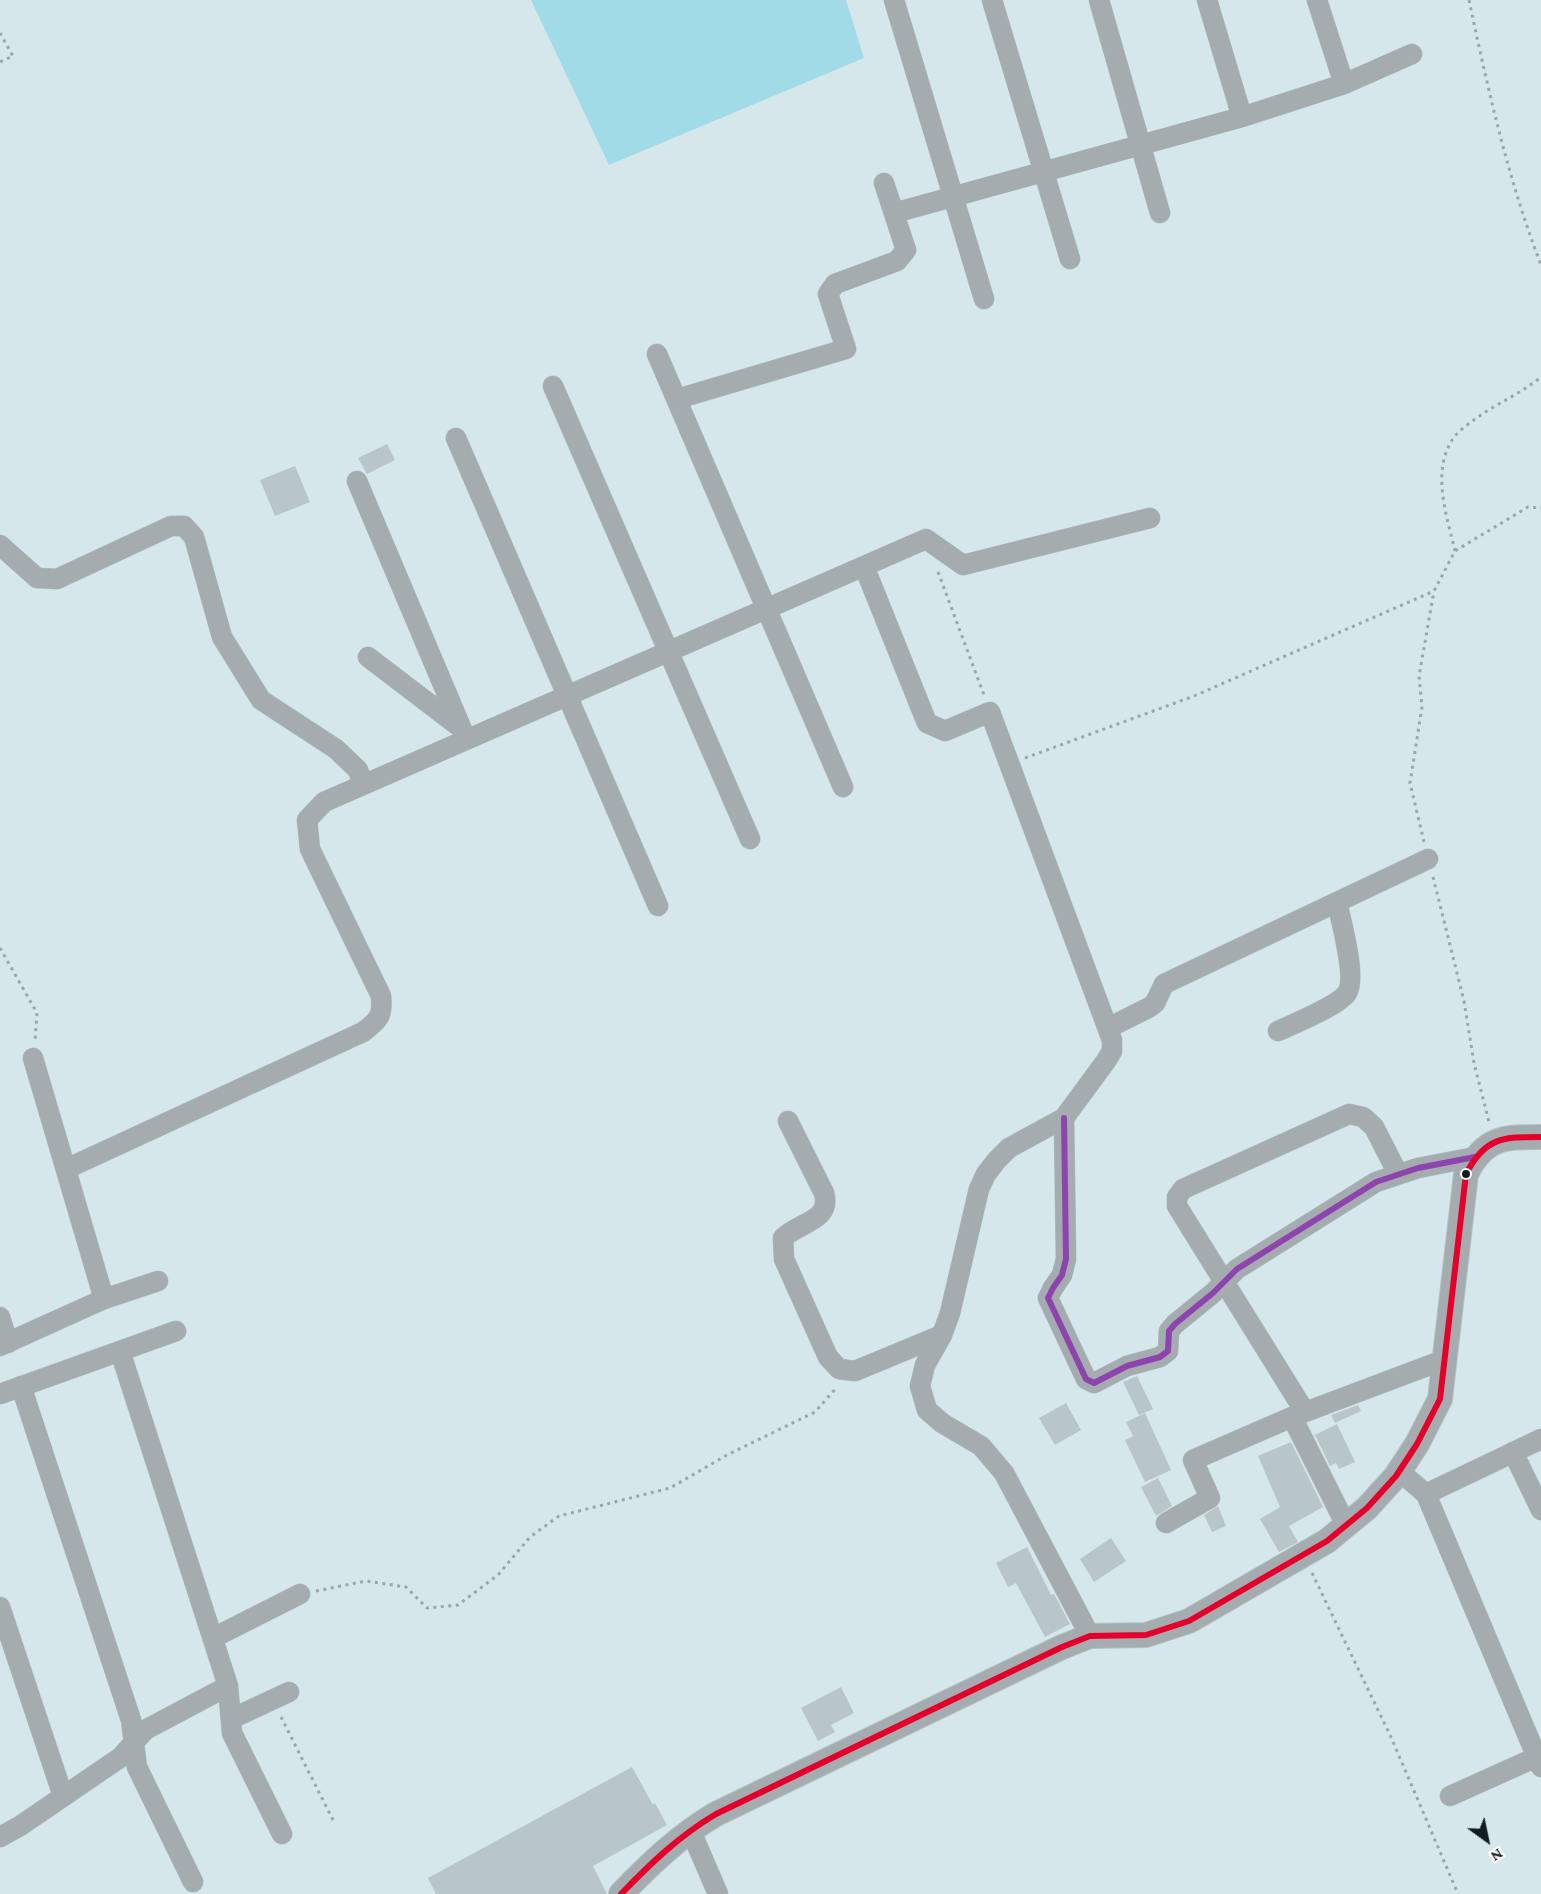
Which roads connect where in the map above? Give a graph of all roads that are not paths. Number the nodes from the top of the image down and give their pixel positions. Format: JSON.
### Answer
{"nodes":[{"id":1,"x":894,"y":0,"type":"edge"},
{"id":2,"x":992,"y":0,"type":"edge"},
{"id":3,"x":1099,"y":0,"type":"edge"},
{"id":4,"x":1208,"y":0,"type":"edge"},
{"id":5,"x":1317,"y":0,"type":"edge"},
{"id":6,"x":1412,"y":54,"type":"dead end"},
{"id":7,"x":1344,"y":84,"type":"junction"},
{"id":8,"x":1242,"y":117,"type":"junction"},
{"id":9,"x":1140,"y":145,"type":"junction"},
{"id":10,"x":1044,"y":172,"type":"junction"},
{"id":11,"x":884,"y":183,"type":"dead end"},
{"id":12,"x":953,"y":197,"type":"junction"},
{"id":13,"x":894,"y":213,"type":"junction"},
{"id":14,"x":1160,"y":213,"type":"dead end"},
{"id":15,"x":1070,"y":259,"type":"dead end"},
{"id":16,"x":984,"y":299,"type":"dead end"},
{"id":17,"x":657,"y":354,"type":"dead end"},
{"id":18,"x":553,"y":386,"type":"dead end"},
{"id":19,"x":677,"y":399,"type":"junction"},
{"id":20,"x":456,"y":438,"type":"dead end"},
{"id":21,"x":357,"y":481,"type":"dead end"},
{"id":22,"x":1150,"y":518,"type":"dead end"},
{"id":23,"x":0,"y":545,"type":"edge"},
{"id":24,"x":864,"y":566,"type":"junction"},
{"id":25,"x":766,"y":608,"type":"junction"},
{"id":26,"x":669,"y":651,"type":"junction"},
{"id":27,"x":368,"y":657,"type":"dead end"},
{"id":28,"x":567,"y":695,"type":"junction"},
{"id":29,"x":464,"y":734,"type":"junction"},
{"id":30,"x":363,"y":784,"type":"junction"},
{"id":31,"x":843,"y":787,"type":"dead end"},
{"id":32,"x":750,"y":839,"type":"dead end"},
{"id":33,"x":1428,"y":859,"type":"dead end"},
{"id":34,"x":1337,"y":902,"type":"junction"},
{"id":35,"x":658,"y":906,"type":"dead end"},
{"id":36,"x":1108,"y":1028,"type":"junction"},
{"id":37,"x":1278,"y":1031,"type":"dead end"},
{"id":38,"x":33,"y":1058,"type":"road end"},
{"id":39,"x":1064,"y":1118,"type":"junction"},
{"id":40,"x":788,"y":1121,"type":"dead end"},
{"id":41,"x":1541,"y":1137,"type":"edge"},
{"id":42,"x":1475,"y":1157,"type":"junction"},
{"id":43,"x":66,"y":1169,"type":"junction"},
{"id":44,"x":1398,"y":1174,"type":"junction"},
{"id":45,"x":1225,"y":1280,"type":"junction"},
{"id":46,"x":158,"y":1281,"type":"dead end"},
{"id":47,"x":104,"y":1299,"type":"junction"},
{"id":48,"x":0,"y":1317,"type":"edge"},
{"id":49,"x":176,"y":1331,"type":"dead end"},
{"id":50,"x":942,"y":1335,"type":"junction"},
{"id":51,"x":4,"y":1344,"type":"edge"},
{"id":52,"x":120,"y":1351,"type":"junction"},
{"id":53,"x":1446,"y":1359,"type":"junction"},
{"id":54,"x":21,"y":1386,"type":"junction"},
{"id":55,"x":0,"y":1394,"type":"edge"},
{"id":56,"x":1299,"y":1414,"type":"junction"},
{"id":57,"x":1541,"y":1439,"type":"edge"},
{"id":58,"x":1514,"y":1452,"type":"junction"},
{"id":59,"x":1399,"y":1471,"type":"junction"},
{"id":60,"x":1426,"y":1494,"type":"junction"},
{"id":61,"x":1541,"y":1510,"type":"edge"},
{"id":62,"x":1166,"y":1523,"type":"dead end"},
{"id":63,"x":1346,"y":1525,"type":"junction"},
{"id":64,"x":300,"y":1594,"type":"road end"},
{"id":65,"x":0,"y":1606,"type":"edge"},
{"id":66,"x":1090,"y":1636,"type":"junction"},
{"id":67,"x":213,"y":1638,"type":"junction"},
{"id":68,"x":228,"y":1686,"type":"junction"},
{"id":69,"x":280,"y":1696,"type":"road end"},
{"id":70,"x":231,"y":1719,"type":"junction"},
{"id":71,"x":133,"y":1743,"type":"junction"},
{"id":72,"x":1539,"y":1760,"type":"edge"},
{"id":73,"x":63,"y":1796,"type":"junction"},
{"id":74,"x":1450,"y":1796,"type":"dead end"},
{"id":75,"x":690,"y":1830,"type":"junction"},
{"id":76,"x":282,"y":1834,"type":"dead end"},
{"id":77,"x":0,"y":1837,"type":"edge"},
{"id":78,"x":193,"y":1882,"type":"dead end"},
{"id":79,"x":621,"y":1894,"type":"edge"},
{"id":80,"x":718,"y":1894,"type":"edge"}],
"edges":[{"from":1,"to":12,"type":"street"},
{"from":2,"to":10,"type":"street"},
{"from":3,"to":9,"type":"street"},
{"from":4,"to":8,"type":"street"},
{"from":5,"to":7,"type":"street"},
{"from":6,"to":7,"type":"street"},
{"from":7,"to":8,"type":"street"},
{"from":8,"to":9,"type":"street"},
{"from":9,"to":10,"type":"street"},
{"from":9,"to":14,"type":"street"},
{"from":10,"to":12,"type":"street"},
{"from":10,"to":15,"type":"street"},
{"from":11,"to":13,"type":"street"},
{"from":12,"to":13,"type":"street"},
{"from":12,"to":16,"type":"street"},
{"from":13,"to":19,"type":"street"},
{"from":17,"to":19,"type":"street"},
{"from":18,"to":26,"type":"street"},
{"from":19,"to":25,"type":"street"},
{"from":20,"to":28,"type":"street"},
{"from":21,"to":29,"type":"street"},
{"from":22,"to":24,"type":"street"},
{"from":23,"to":30,"type":"street"},
{"from":24,"to":25,"type":"street"},
{"from":24,"to":36,"type":"street"},
{"from":25,"to":26,"type":"street"},
{"from":25,"to":31,"type":"street"},
{"from":26,"to":28,"type":"street"},
{"from":26,"to":32,"type":"street"},
{"from":27,"to":29,"type":"street"},
{"from":28,"to":29,"type":"street"},
{"from":28,"to":35,"type":"street"},
{"from":29,"to":30,"type":"street"},
{"from":30,"to":43,"type":"street"},
{"from":33,"to":34,"type":"street"},
{"from":34,"to":36,"type":"street"},
{"from":34,"to":37,"type":"street"},
{"from":36,"to":39,"type":"street"},
{"from":38,"to":43,"type":"street"},
{"from":39,"to":45,"type":"street"},
{"from":39,"to":50,"type":"street"},
{"from":40,"to":50,"type":"street"},
{"from":41,"to":42,"type":"street"},
{"from":42,"to":44,"type":"street"},
{"from":42,"to":53,"type":"street"},
{"from":43,"to":47,"type":"street"},
{"from":44,"to":45,"type":"street"},
{"from":44,"to":45,"type":"street"},
{"from":45,"to":56,"type":"street"},
{"from":46,"to":47,"type":"street"},
{"from":47,"to":51,"type":"street"},
{"from":48,"to":51,"type":"street"},
{"from":49,"to":52,"type":"street"},
{"from":50,"to":66,"type":"street"},
{"from":52,"to":54,"type":"street"},
{"from":52,"to":67,"type":"street"},
{"from":53,"to":56,"type":"street"},
{"from":53,"to":59,"type":"street"},
{"from":54,"to":55,"type":"street"},
{"from":54,"to":71,"type":"street"},
{"from":56,"to":62,"type":"street"},
{"from":56,"to":63,"type":"street"},
{"from":57,"to":58,"type":"street"},
{"from":58,"to":60,"type":"street"},
{"from":58,"to":61,"type":"street"},
{"from":59,"to":60,"type":"street"},
{"from":59,"to":63,"type":"street"},
{"from":60,"to":72,"type":"street"},
{"from":63,"to":66,"type":"street"},
{"from":64,"to":67,"type":"street"},
{"from":65,"to":73,"type":"street"},
{"from":66,"to":75,"type":"street"},
{"from":67,"to":68,"type":"street"},
{"from":68,"to":70,"type":"street"},
{"from":68,"to":71,"type":"street"},
{"from":69,"to":70,"type":"street"},
{"from":70,"to":76,"type":"street"},
{"from":71,"to":73,"type":"street"},
{"from":71,"to":78,"type":"street"},
{"from":72,"to":74,"type":"street"},
{"from":73,"to":77,"type":"street"},
{"from":75,"to":79,"type":"street"},
{"from":75,"to":80,"type":"street"}]}
